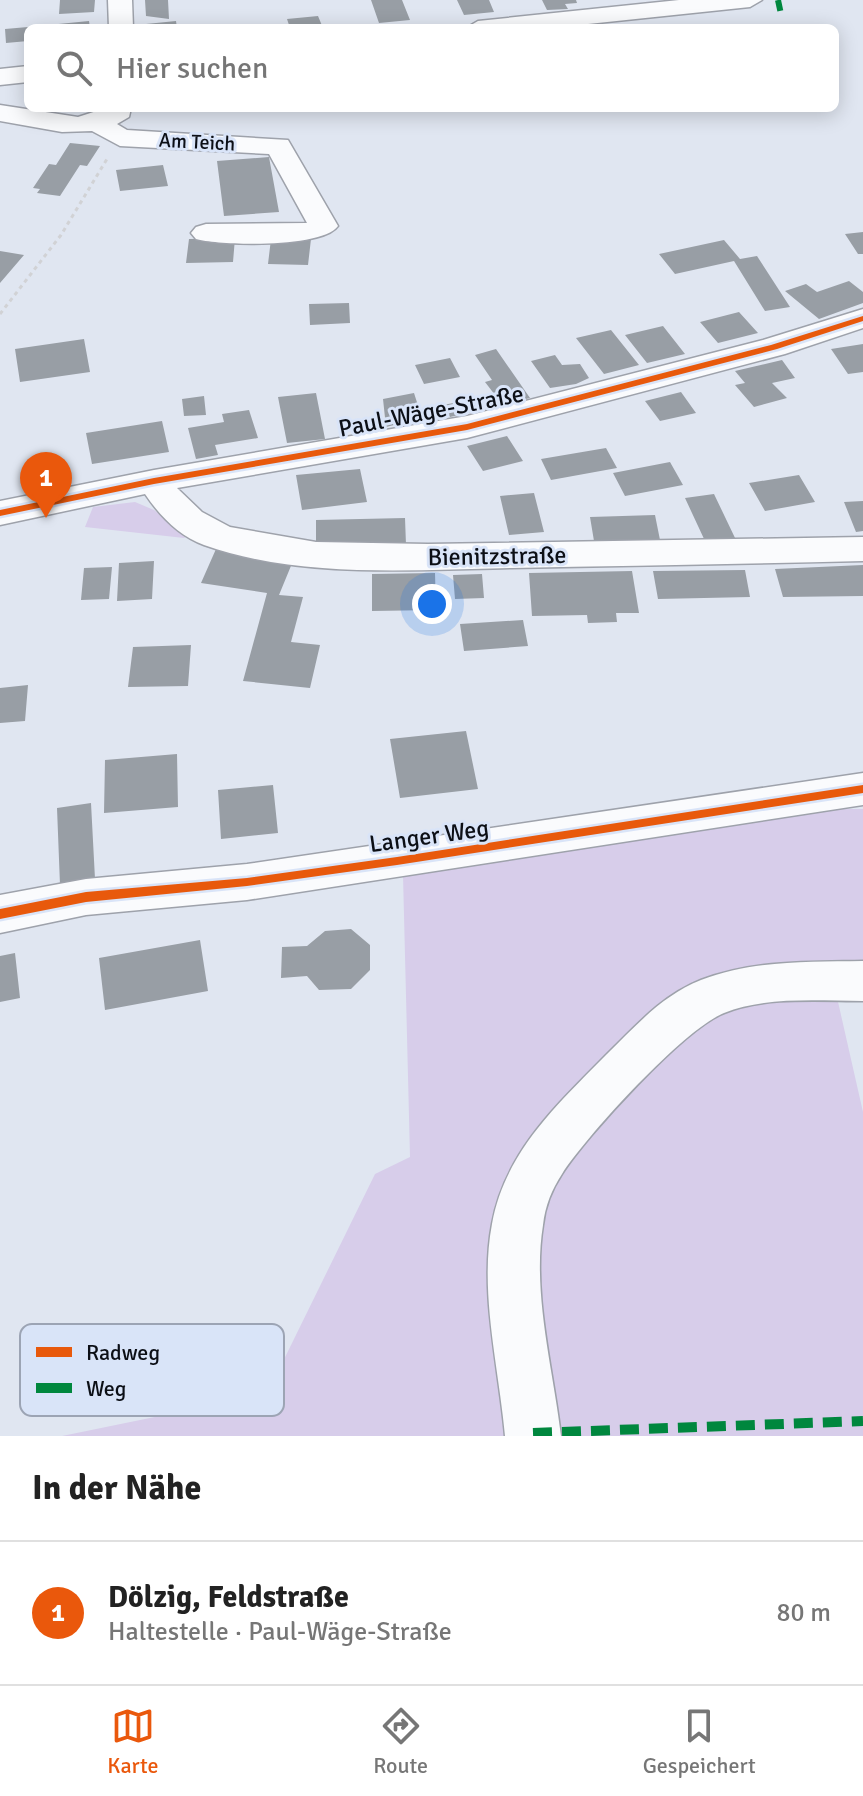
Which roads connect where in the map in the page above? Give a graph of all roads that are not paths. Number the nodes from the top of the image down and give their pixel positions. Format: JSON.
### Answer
{"nodes":[{"id":1,"x":120,"y":0,"type":"edge"},
{"id":2,"x":750,"y":0,"type":"edge"},
{"id":3,"x":121,"y":24,"type":"edge"},
{"id":4,"x":517,"y":24,"type":"edge"},
{"id":5,"x":24,"y":74,"type":"edge"},
{"id":6,"x":0,"y":77,"type":"edge"},
{"id":7,"x":117,"y":112,"type":"edge"},
{"id":8,"x":0,"y":113,"type":"edge"},
{"id":9,"x":109,"y":131,"type":"junction"},
{"id":10,"x":206,"y":233,"type":"dead end"},
{"id":11,"x":863,"y":318,"type":"edge"},
{"id":12,"x":154,"y":481,"type":"junction"},
{"id":13,"x":0,"y":513,"type":"edge"},
{"id":14,"x":863,"y":549,"type":"edge"},
{"id":15,"x":863,"y":789,"type":"edge"},
{"id":16,"x":0,"y":914,"type":"edge"},
{"id":17,"x":863,"y":981,"type":"edge"},
{"id":18,"x":533,"y":1436,"type":"edge"}],
"edges":[{"from":1,"to":3,"type":"street"},
{"from":2,"to":4,"type":"street"},
{"from":5,"to":6,"type":"street"},
{"from":7,"to":9,"type":"street"},
{"from":8,"to":9,"type":"street"},
{"from":9,"to":10,"type":"street","name":"Am Teich"},
{"from":11,"to":12,"type":"street","name":"Paul-Wäge-Straße"},
{"from":12,"to":13,"type":"street","name":"Paul-Wäge-Straße"},
{"from":12,"to":14,"type":"street","name":"Bienitzstraße"},
{"from":15,"to":16,"type":"street","name":"Langer Weg"},
{"from":17,"to":18,"type":"street"}]}
